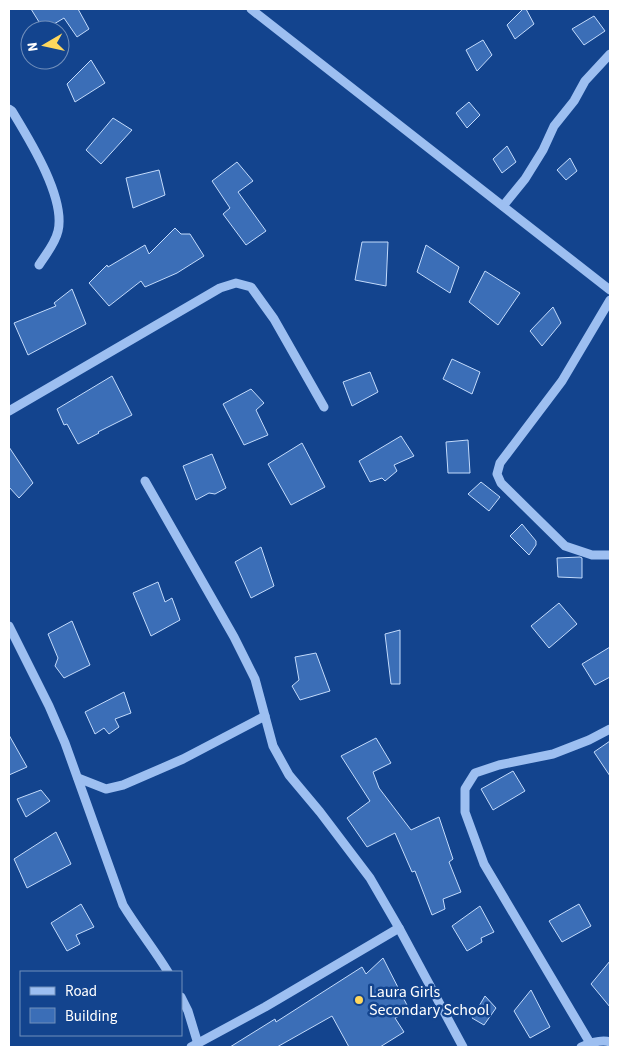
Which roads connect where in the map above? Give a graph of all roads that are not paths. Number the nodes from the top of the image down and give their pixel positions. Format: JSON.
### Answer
{"nodes":[{"id":1,"x":251,"y":9,"type":"edge"},
{"id":2,"x":610,"y":54,"type":"edge"},
{"id":3,"x":9,"y":109,"type":"edge"},
{"id":4,"x":503,"y":206,"type":"junction"},
{"id":5,"x":39,"y":265,"type":"dead end"},
{"id":6,"x":610,"y":290,"type":"edge"},
{"id":7,"x":610,"y":300,"type":"edge"},
{"id":8,"x":324,"y":407,"type":"dead end"},
{"id":9,"x":9,"y":411,"type":"edge"},
{"id":10,"x":145,"y":481,"type":"dead end"},
{"id":11,"x":610,"y":555,"type":"edge"},
{"id":12,"x":9,"y":626,"type":"edge"},
{"id":13,"x":265,"y":716,"type":"junction"},
{"id":14,"x":610,"y":729,"type":"edge"},
{"id":15,"x":78,"y":778,"type":"junction"},
{"id":16,"x":399,"y":928,"type":"junction"},
{"id":17,"x":167,"y":971,"type":"edge"},
{"id":18,"x":182,"y":999,"type":"edge"},
{"id":19,"x":610,"y":1042,"type":"edge"},
{"id":20,"x":590,"y":1043,"type":"junction"},
{"id":21,"x":195,"y":1046,"type":"edge"},
{"id":22,"x":463,"y":1047,"type":"edge"},
{"id":23,"x":581,"y":1047,"type":"edge"}],
"edges":[{"from":1,"to":4,"type":"street"},
{"from":2,"to":4,"type":"street"},
{"from":3,"to":5,"type":"street"},
{"from":4,"to":6,"type":"street"},
{"from":7,"to":11,"type":"street"},
{"from":8,"to":9,"type":"street"},
{"from":10,"to":13,"type":"street"},
{"from":12,"to":15,"type":"street"},
{"from":13,"to":15,"type":"street"},
{"from":13,"to":16,"type":"street"},
{"from":14,"to":20,"type":"street"},
{"from":15,"to":17,"type":"street"},
{"from":16,"to":21,"type":"street"},
{"from":16,"to":22,"type":"street"},
{"from":18,"to":21,"type":"street"},
{"from":19,"to":20,"type":"street"},
{"from":20,"to":23,"type":"street"}]}
